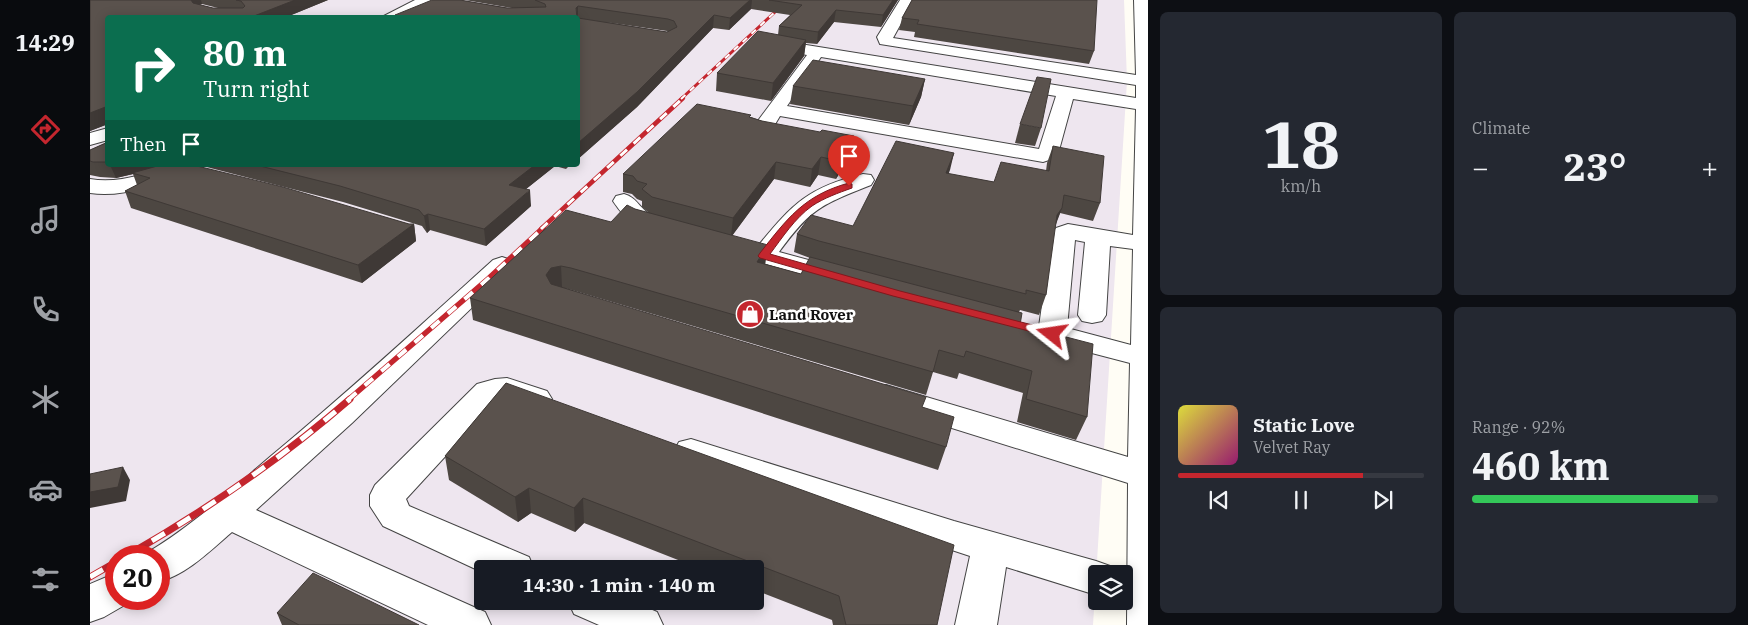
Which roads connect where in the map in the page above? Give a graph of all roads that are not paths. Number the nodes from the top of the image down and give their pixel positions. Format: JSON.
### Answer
{"nodes":[{"id":1,"x":426,"y":0,"type":"edge"},
{"id":2,"x":907,"y":0,"type":"edge"},
{"id":3,"x":1141,"y":0,"type":"edge"},
{"id":4,"x":394,"y":15,"type":"edge"},
{"id":5,"x":519,"y":15,"type":"edge"},
{"id":6,"x":1145,"y":36,"type":"edge"},
{"id":7,"x":759,"y":42,"type":"edge"},
{"id":8,"x":817,"y":52,"type":"junction"},
{"id":9,"x":1066,"y":93,"type":"junction"},
{"id":10,"x":1145,"y":93,"type":"junction"},
{"id":11,"x":776,"y":110,"type":"junction"},
{"id":12,"x":760,"y":130,"type":"edge"},
{"id":13,"x":105,"y":135,"type":"edge"},
{"id":14,"x":90,"y":139,"type":"edge"},
{"id":15,"x":105,"y":153,"type":"edge"},
{"id":16,"x":90,"y":159,"type":"edge"},
{"id":17,"x":194,"y":172,"type":"edge"},
{"id":18,"x":863,"y":180,"type":"dead end"},
{"id":19,"x":90,"y":186,"type":"edge"},
{"id":20,"x":624,"y":200,"type":"dead end"},
{"id":21,"x":680,"y":232,"type":"edge"},
{"id":22,"x":1098,"y":237,"type":"junction"},
{"id":23,"x":708,"y":240,"type":"edge"},
{"id":24,"x":1146,"y":244,"type":"junction"},
{"id":25,"x":763,"y":256,"type":"junction"},
{"id":26,"x":502,"y":265,"type":"dead end"},
{"id":27,"x":858,"y":282,"type":"edge"},
{"id":28,"x":1092,"y":315,"type":"dead end"},
{"id":29,"x":1025,"y":327,"type":"edge"},
{"id":30,"x":1052,"y":334,"type":"junction"},
{"id":31,"x":1146,"y":358,"type":"junction"},
{"id":32,"x":855,"y":386,"type":"edge"},
{"id":33,"x":568,"y":410,"type":"edge"},
{"id":34,"x":661,"y":441,"type":"edge"},
{"id":35,"x":1145,"y":475,"type":"junction"},
{"id":36,"x":228,"y":514,"type":"junction"},
{"id":37,"x":991,"y":546,"type":"junction"},
{"id":38,"x":170,"y":559,"type":"edge"},
{"id":39,"x":495,"y":560,"type":"edge"},
{"id":40,"x":1088,"y":576,"type":"edge"},
{"id":41,"x":105,"y":596,"type":"edge"},
{"id":42,"x":1140,"y":602,"type":"edge"},
{"id":43,"x":90,"y":604,"type":"edge"},
{"id":44,"x":608,"y":610,"type":"edge"},
{"id":45,"x":470,"y":625,"type":"edge"},
{"id":46,"x":642,"y":625,"type":"edge"},
{"id":47,"x":976,"y":625,"type":"edge"}],
"edges":[{"from":1,"to":4,"type":"street"},
{"from":1,"to":5,"type":"street"},
{"from":2,"to":10,"type":"street"},
{"from":3,"to":6,"type":"street"},
{"from":6,"to":10,"type":"street"},
{"from":7,"to":8,"type":"street"},
{"from":8,"to":9,"type":"street"},
{"from":8,"to":11,"type":"street"},
{"from":9,"to":10,"type":"street"},
{"from":9,"to":11,"type":"street"},
{"from":10,"to":24,"type":"street"},
{"from":11,"to":12,"type":"street"},
{"from":13,"to":14,"type":"street"},
{"from":15,"to":16,"type":"street"},
{"from":17,"to":19,"type":"street"},
{"from":18,"to":25,"type":"street"},
{"from":20,"to":21,"type":"street"},
{"from":22,"to":24,"type":"street"},
{"from":22,"to":28,"type":"street"},
{"from":22,"to":30,"type":"street"},
{"from":23,"to":25,"type":"street"},
{"from":24,"to":31,"type":"street"},
{"from":25,"to":27,"type":"street"},
{"from":26,"to":36,"type":"street"},
{"from":29,"to":30,"type":"street"},
{"from":30,"to":31,"type":"street"},
{"from":31,"to":35,"type":"street"},
{"from":32,"to":35,"type":"street"},
{"from":33,"to":39,"type":"street"},
{"from":34,"to":37,"type":"street"},
{"from":35,"to":42,"type":"street"},
{"from":36,"to":38,"type":"street"},
{"from":36,"to":45,"type":"street"},
{"from":37,"to":40,"type":"street"},
{"from":37,"to":47,"type":"street"},
{"from":41,"to":43,"type":"street"},
{"from":44,"to":46,"type":"street"}]}
